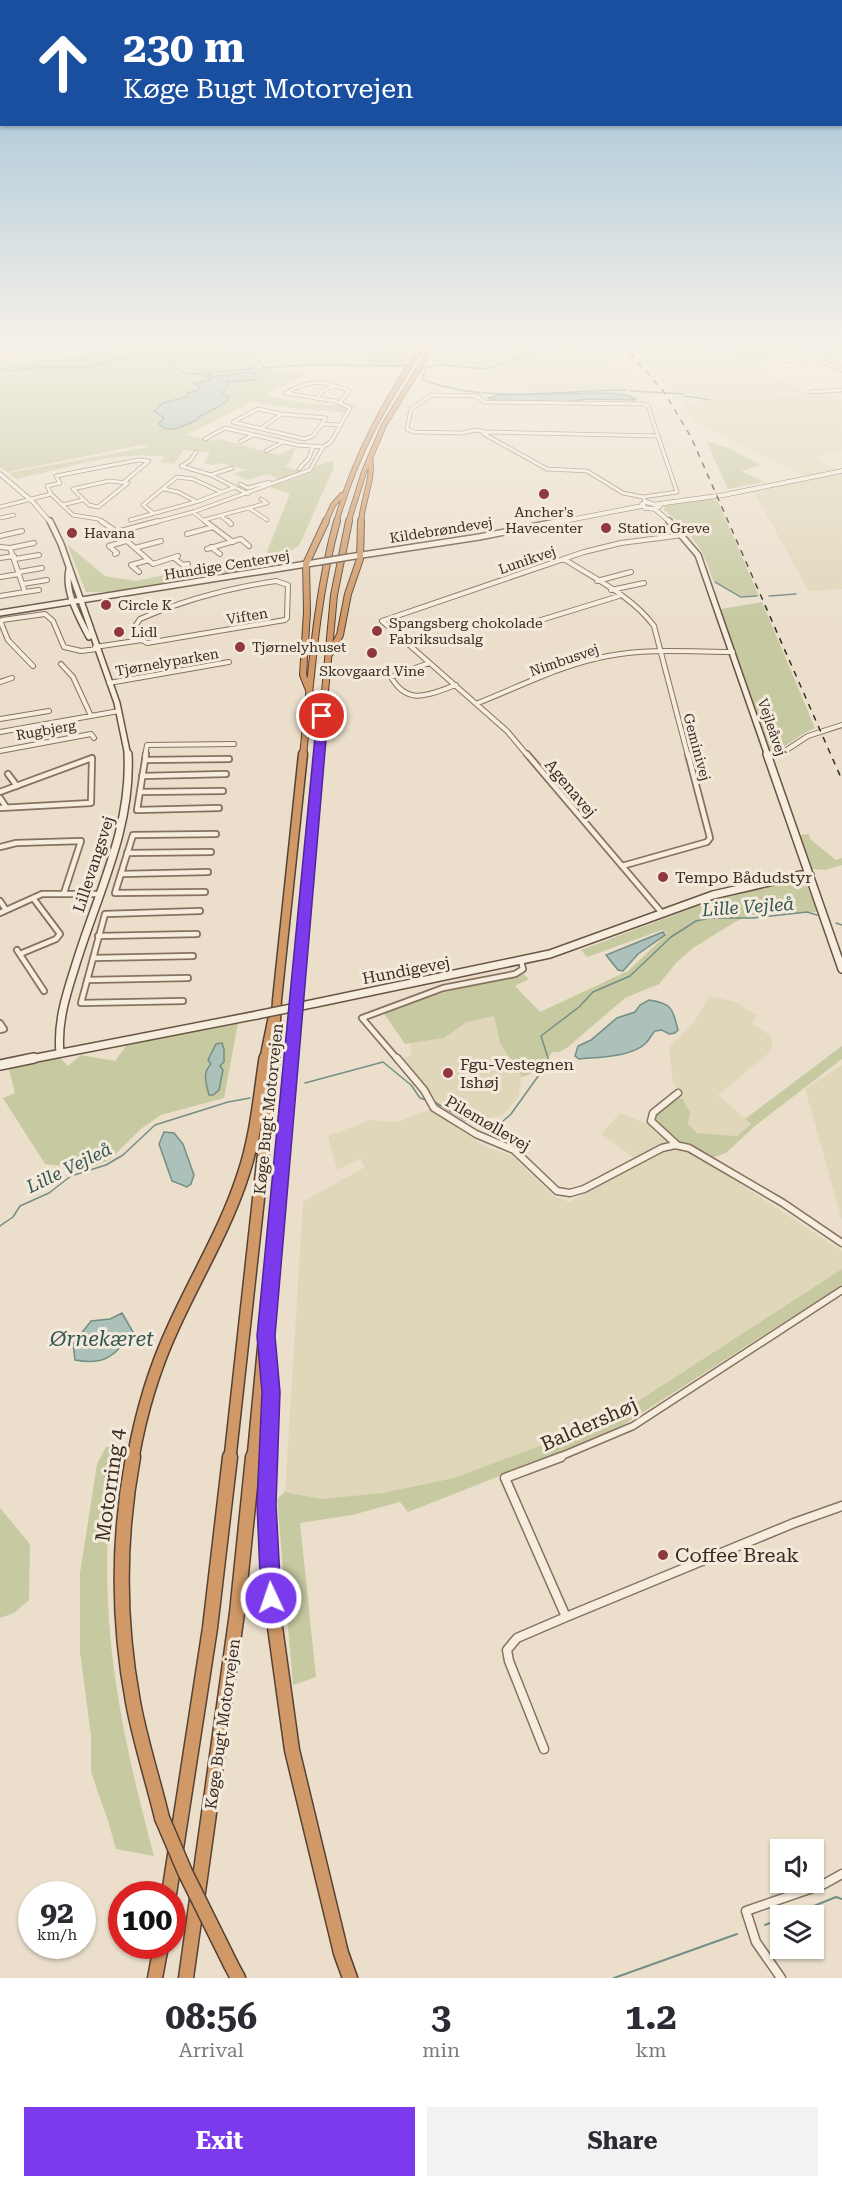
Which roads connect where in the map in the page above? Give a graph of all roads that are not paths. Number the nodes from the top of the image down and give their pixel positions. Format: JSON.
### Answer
{"nodes":[{"id":1,"x":210,"y":436,"type":"edge"},
{"id":2,"x":251,"y":436,"type":"edge"},
{"id":3,"x":261,"y":436,"type":"edge"},
{"id":4,"x":273,"y":436,"type":"edge"},
{"id":5,"x":335,"y":436,"type":"edge"},
{"id":6,"x":369,"y":436,"type":"edge"},
{"id":7,"x":379,"y":436,"type":"edge"},
{"id":8,"x":488,"y":436,"type":"edge"},
{"id":9,"x":658,"y":436,"type":"edge"},
{"id":10,"x":270,"y":438,"type":"junction"},
{"id":11,"x":205,"y":439,"type":"dead end"},
{"id":12,"x":240,"y":442,"type":"dead end"},
{"id":13,"x":283,"y":442,"type":"junction"},
{"id":14,"x":313,"y":446,"type":"junction"},
{"id":15,"x":323,"y":447,"type":"junction"},
{"id":16,"x":266,"y":451,"type":"dead end"},
{"id":17,"x":196,"y":452,"type":"dead end"},
{"id":18,"x":370,"y":456,"type":"junction"},
{"id":19,"x":123,"y":463,"type":"junction"},
{"id":20,"x":143,"y":466,"type":"junction"},
{"id":21,"x":232,"y":468,"type":"dead end"},
{"id":22,"x":299,"y":469,"type":"dead end"},
{"id":23,"x":842,"y":471,"type":"edge"},
{"id":24,"x":0,"y":474,"type":"edge"},
{"id":25,"x":211,"y":475,"type":"junction"},
{"id":26,"x":124,"y":482,"type":"junction"},
{"id":27,"x":269,"y":482,"type":"dead end"},
{"id":28,"x":240,"y":484,"type":"dead end"},
{"id":29,"x":235,"y":487,"type":"junction"},
{"id":30,"x":248,"y":488,"type":"junction"},
{"id":31,"x":164,"y":489,"type":"junction"},
{"id":32,"x":241,"y":490,"type":"junction"},
{"id":33,"x":345,"y":491,"type":"junction"},
{"id":34,"x":221,"y":492,"type":"junction"},
{"id":35,"x":51,"y":494,"type":"junction"},
{"id":36,"x":249,"y":494,"type":"junction"},
{"id":37,"x":30,"y":499,"type":"junction"},
{"id":38,"x":261,"y":499,"type":"dead end"},
{"id":39,"x":83,"y":500,"type":"junction"},
{"id":40,"x":195,"y":501,"type":"junction"},
{"id":41,"x":644,"y":502,"type":"junction"},
{"id":42,"x":62,"y":505,"type":"junction"},
{"id":43,"x":656,"y":506,"type":"junction"},
{"id":44,"x":0,"y":507,"type":"edge"},
{"id":45,"x":176,"y":507,"type":"junction"},
{"id":46,"x":249,"y":508,"type":"junction"},
{"id":47,"x":193,"y":512,"type":"junction"},
{"id":48,"x":153,"y":513,"type":"junction"},
{"id":49,"x":187,"y":514,"type":"junction"},
{"id":50,"x":14,"y":515,"type":"dead end"},
{"id":51,"x":221,"y":516,"type":"junction"},
{"id":52,"x":0,"y":518,"type":"edge"},
{"id":53,"x":130,"y":520,"type":"dead end"},
{"id":54,"x":204,"y":520,"type":"junction"},
{"id":55,"x":267,"y":520,"type":"dead end"},
{"id":56,"x":231,"y":524,"type":"dead end"},
{"id":57,"x":185,"y":526,"type":"dead end"},
{"id":58,"x":213,"y":527,"type":"junction"},
{"id":59,"x":22,"y":531,"type":"dead end"},
{"id":60,"x":117,"y":532,"type":"junction"},
{"id":61,"x":193,"y":532,"type":"junction"},
{"id":62,"x":187,"y":534,"type":"dead end"},
{"id":63,"x":683,"y":535,"type":"junction"},
{"id":64,"x":0,"y":536,"type":"edge"},
{"id":65,"x":148,"y":536,"type":"dead end"},
{"id":66,"x":126,"y":541,"type":"junction"},
{"id":67,"x":233,"y":542,"type":"junction"},
{"id":68,"x":34,"y":543,"type":"dead end"},
{"id":69,"x":249,"y":546,"type":"dead end"},
{"id":70,"x":0,"y":547,"type":"edge"},
{"id":71,"x":10,"y":548,"type":"junction"},
{"id":72,"x":135,"y":548,"type":"junction"},
{"id":73,"x":209,"y":548,"type":"joint"},
{"id":74,"x":115,"y":554,"type":"dead end"},
{"id":75,"x":220,"y":554,"type":"dead end"},
{"id":76,"x":39,"y":555,"type":"dead end"},
{"id":77,"x":360,"y":555,"type":"junction"},
{"id":78,"x":176,"y":557,"type":"joint"},
{"id":79,"x":349,"y":557,"type":"joint"},
{"id":80,"x":0,"y":558,"type":"edge"},
{"id":81,"x":14,"y":558,"type":"junction"},
{"id":82,"x":564,"y":559,"type":"junction"},
{"id":83,"x":149,"y":560,"type":"junction"},
{"id":84,"x":188,"y":564,"type":"dead end"},
{"id":85,"x":306,"y":564,"type":"junction"},
{"id":86,"x":42,"y":568,"type":"dead end"},
{"id":87,"x":69,"y":569,"type":"junction"},
{"id":88,"x":139,"y":572,"type":"dead end"},
{"id":89,"x":19,"y":573,"type":"junction"},
{"id":90,"x":631,"y":573,"type":"dead end"},
{"id":91,"x":0,"y":577,"type":"edge"},
{"id":92,"x":47,"y":580,"type":"dead end"},
{"id":93,"x":597,"y":581,"type":"junction"},
{"id":94,"x":644,"y":583,"type":"dead end"},
{"id":95,"x":23,"y":584,"type":"junction"},
{"id":96,"x":39,"y":590,"type":"dead end"},
{"id":97,"x":611,"y":590,"type":"junction"},
{"id":98,"x":25,"y":592,"type":"junction"},
{"id":99,"x":0,"y":596,"type":"edge"},
{"id":100,"x":619,"y":596,"type":"junction"},
{"id":101,"x":82,"y":599,"type":"junction"},
{"id":102,"x":74,"y":600,"type":"junction"},
{"id":103,"x":0,"y":613,"type":"edge"},
{"id":104,"x":382,"y":621,"type":"joint"},
{"id":105,"x":528,"y":624,"type":"dead end"},
{"id":106,"x":142,"y":640,"type":"junction"},
{"id":107,"x":96,"y":648,"type":"junction"},
{"id":108,"x":733,"y":652,"type":"junction"},
{"id":109,"x":662,"y":653,"type":"junction"},
{"id":110,"x":328,"y":658,"type":"junction"},
{"id":111,"x":229,"y":662,"type":"dead end"},
{"id":112,"x":429,"y":663,"type":"junction"},
{"id":113,"x":61,"y":664,"type":"dead end"},
{"id":114,"x":33,"y":666,"type":"dead end"},
{"id":115,"x":12,"y":678,"type":"dead end"},
{"id":116,"x":0,"y":682,"type":"edge"},
{"id":117,"x":109,"y":683,"type":"junction"},
{"id":118,"x":456,"y":685,"type":"junction"},
{"id":119,"x":310,"y":692,"type":"junction"},
{"id":120,"x":478,"y":703,"type":"junction"},
{"id":121,"x":50,"y":711,"type":"dead end"},
{"id":122,"x":119,"y":711,"type":"junction"},
{"id":123,"x":91,"y":716,"type":"junction"},
{"id":124,"x":0,"y":719,"type":"edge"},
{"id":125,"x":842,"y":725,"type":"edge"},
{"id":126,"x":0,"y":732,"type":"edge"},
{"id":127,"x":94,"y":738,"type":"dead end"},
{"id":128,"x":234,"y":744,"type":"dead end"},
{"id":129,"x":0,"y":751,"type":"edge"},
{"id":130,"x":770,"y":756,"type":"junction"},
{"id":131,"x":229,"y":759,"type":"dead end"},
{"id":132,"x":145,"y":760,"type":"junction"},
{"id":133,"x":8,"y":774,"type":"dead end"},
{"id":134,"x":226,"y":774,"type":"dead end"},
{"id":135,"x":142,"y":776,"type":"junction"},
{"id":136,"x":17,"y":786,"type":"junction"},
{"id":137,"x":223,"y":791,"type":"dead end"},
{"id":138,"x":0,"y":792,"type":"edge"},
{"id":139,"x":140,"y":792,"type":"junction"},
{"id":140,"x":0,"y":798,"type":"edge"},
{"id":141,"x":125,"y":801,"type":"junction"},
{"id":142,"x":139,"y":801,"type":"junction"},
{"id":143,"x":6,"y":807,"type":"junction"},
{"id":144,"x":0,"y":808,"type":"edge"},
{"id":145,"x":219,"y":808,"type":"dead end"},
{"id":146,"x":216,"y":834,"type":"dead end"},
{"id":147,"x":117,"y":843,"type":"junction"},
{"id":148,"x":130,"y":843,"type":"junction"},
{"id":149,"x":0,"y":847,"type":"edge"},
{"id":150,"x":211,"y":852,"type":"dead end"},
{"id":151,"x":127,"y":853,"type":"junction"},
{"id":152,"x":622,"y":866,"type":"junction"},
{"id":153,"x":208,"y":872,"type":"dead end"},
{"id":154,"x":121,"y":874,"type":"junction"},
{"id":155,"x":810,"y":875,"type":"junction"},
{"id":156,"x":205,"y":891,"type":"dead end"},
{"id":157,"x":64,"y":893,"type":"junction"},
{"id":158,"x":99,"y":894,"type":"junction"},
{"id":159,"x":33,"y":898,"type":"junction"},
{"id":160,"x":0,"y":901,"type":"edge"},
{"id":161,"x":6,"y":910,"type":"junction"},
{"id":162,"x":200,"y":911,"type":"dead end"},
{"id":163,"x":0,"y":913,"type":"edge"},
{"id":164,"x":662,"y":913,"type":"junction"},
{"id":165,"x":87,"y":926,"type":"junction"},
{"id":166,"x":101,"y":926,"type":"junction"},
{"id":167,"x":197,"y":934,"type":"dead end"},
{"id":168,"x":98,"y":936,"type":"junction"},
{"id":169,"x":193,"y":956,"type":"dead end"},
{"id":170,"x":93,"y":958,"type":"junction"},
{"id":171,"x":521,"y":961,"type":"junction"},
{"id":172,"x":842,"y":969,"type":"edge"},
{"id":173,"x":188,"y":978,"type":"dead end"},
{"id":174,"x":87,"y":980,"type":"junction"},
{"id":175,"x":44,"y":991,"type":"dead end"},
{"id":176,"x":277,"y":1000,"type":"junction"},
{"id":177,"x":183,"y":1001,"type":"dead end"},
{"id":178,"x":0,"y":1023,"type":"edge"},
{"id":179,"x":0,"y":1030,"type":"edge"},
{"id":180,"x":60,"y":1053,"type":"junction"},
{"id":181,"x":0,"y":1065,"type":"edge"},
{"id":182,"x":678,"y":1093,"type":"dead end"},
{"id":183,"x":676,"y":1144,"type":"junction"},
{"id":184,"x":842,"y":1243,"type":"edge"},
{"id":185,"x":842,"y":1290,"type":"edge"},
{"id":186,"x":266,"y":1336,"type":"junction"},
{"id":187,"x":842,"y":1506,"type":"edge"},
{"id":188,"x":566,"y":1617,"type":"junction"},
{"id":189,"x":544,"y":1749,"type":"dead end"},
{"id":190,"x":842,"y":1874,"type":"edge"},
{"id":191,"x":171,"y":1881,"type":"edge"},
{"id":192,"x":159,"y":1959,"type":"edge"},
{"id":193,"x":234,"y":1972,"type":"edge"},
{"id":194,"x":155,"y":1978,"type":"edge"},
{"id":195,"x":186,"y":1978,"type":"edge"},
{"id":196,"x":350,"y":1978,"type":"edge"},
{"id":197,"x":781,"y":1978,"type":"edge"}],
"edges":[{"from":1,"to":11,"type":"street"},
{"from":2,"to":12,"type":"street"},
{"from":3,"to":10,"type":"street"},
{"from":4,"to":10,"type":"street"},
{"from":5,"to":15,"type":"street"},
{"from":6,"to":33,"type":"highway","name":"Køge Bugt Motorvejen"},
{"from":7,"to":18,"type":"highway","name":"Køge Bugt Motorvejen"},
{"from":8,"to":41,"type":"street","name":"Kildebrøndevej"},
{"from":9,"to":41,"type":"street","name":"Kildebrøndevej"},
{"from":10,"to":13,"type":"street"},
{"from":13,"to":14,"type":"street"},
{"from":13,"to":16,"type":"street"},
{"from":14,"to":15,"type":"street"},
{"from":14,"to":22,"type":"street"},
{"from":15,"to":36,"type":"street"},
{"from":17,"to":25,"type":"street"},
{"from":18,"to":77,"type":"highway"},
{"from":18,"to":110,"type":"highway","name":"Køge Bugt Motorvejen"},
{"from":19,"to":20,"type":"street"},
{"from":19,"to":20,"type":"street"},
{"from":19,"to":35,"type":"street"},
{"from":20,"to":26,"type":"street"},
{"from":21,"to":25,"type":"street"},
{"from":23,"to":43,"type":"street"},
{"from":24,"to":37,"type":"street","name":"Lillevangsvej"},
{"from":25,"to":29,"type":"street"},
{"from":26,"to":39,"type":"street"},
{"from":26,"to":39,"type":"street"},
{"from":27,"to":30,"type":"street"},
{"from":28,"to":30,"type":"street"},
{"from":29,"to":32,"type":"street"},
{"from":29,"to":34,"type":"street"},
{"from":30,"to":32,"type":"street"},
{"from":31,"to":34,"type":"street"},
{"from":31,"to":40,"type":"street"},
{"from":31,"to":48,"type":"street"},
{"from":32,"to":36,"type":"street"},
{"from":33,"to":85,"type":"highway"},
{"from":33,"to":119,"type":"highway","name":"Køge Bugt Motorvejen"},
{"from":34,"to":40,"type":"street"},
{"from":35,"to":37,"type":"street"},
{"from":35,"to":42,"type":"street"},
{"from":36,"to":47,"type":"street"},
{"from":37,"to":44,"type":"street"},
{"from":37,"to":87,"type":"street","name":"Lillevangsvej"},
{"from":38,"to":46,"type":"street"},
{"from":39,"to":42,"type":"street"},
{"from":40,"to":45,"type":"street"},
{"from":41,"to":43,"type":"street"},
{"from":41,"to":77,"type":"street","name":"Kildebrøndevej"},
{"from":42,"to":60,"type":"street"},
{"from":43,"to":63,"type":"street","name":"Vejleåvej"},
{"from":45,"to":48,"type":"street"},
{"from":45,"to":49,"type":"street"},
{"from":46,"to":51,"type":"street"},
{"from":46,"to":55,"type":"street"},
{"from":47,"to":49,"type":"street"},
{"from":47,"to":54,"type":"street"},
{"from":48,"to":53,"type":"street"},
{"from":49,"to":60,"type":"street"},
{"from":50,"to":52,"type":"street"},
{"from":51,"to":54,"type":"street"},
{"from":51,"to":56,"type":"street"},
{"from":54,"to":58,"type":"street"},
{"from":57,"to":61,"type":"street"},
{"from":58,"to":61,"type":"street"},
{"from":58,"to":67,"type":"street"},
{"from":59,"to":64,"type":"street"},
{"from":60,"to":66,"type":"street"},
{"from":61,"to":62,"type":"street"},
{"from":63,"to":82,"type":"street","name":"Lunikvej"},
{"from":63,"to":108,"type":"street","name":"Vejleåvej"},
{"from":65,"to":72,"type":"street"},
{"from":66,"to":72,"type":"street"},
{"from":66,"to":74,"type":"street"},
{"from":67,"to":69,"type":"street"},
{"from":67,"to":73,"type":"street"},
{"from":68,"to":71,"type":"street"},
{"from":70,"to":71,"type":"street"},
{"from":71,"to":81,"type":"street"},
{"from":72,"to":83,"type":"street"},
{"from":73,"to":75,"type":"street"},
{"from":76,"to":81,"type":"street"},
{"from":77,"to":79,"type":"street","name":"Kildebrøndevej"},
{"from":77,"to":110,"type":"highway"},
{"from":78,"to":83,"type":"street"},
{"from":78,"to":84,"type":"street"},
{"from":79,"to":85,"type":"street","name":"Hundige Centervej","bridge":true},
{"from":80,"to":81,"type":"street"},
{"from":81,"to":89,"type":"street"},
{"from":82,"to":93,"type":"street","name":"Geminivej"},
{"from":82,"to":104,"type":"street","name":"Lunikvej"},
{"from":83,"to":88,"type":"street"},
{"from":85,"to":101,"type":"street","name":"Hundige Centervej"},
{"from":85,"to":119,"type":"highway"},
{"from":86,"to":89,"type":"street"},
{"from":87,"to":101,"type":"street","name":"Lillevangsvej"},
{"from":87,"to":102,"type":"street","name":"Lillevangsvej"},
{"from":89,"to":91,"type":"street"},
{"from":89,"to":95,"type":"street"},
{"from":90,"to":93,"type":"street"},
{"from":92,"to":95,"type":"street"},
{"from":93,"to":97,"type":"street","name":"Geminivej"},
{"from":94,"to":97,"type":"street"},
{"from":95,"to":98,"type":"street"},
{"from":96,"to":98,"type":"street"},
{"from":97,"to":100,"type":"street","name":"Geminivej"},
{"from":98,"to":99,"type":"street"},
{"from":100,"to":105,"type":"street"},
{"from":100,"to":109,"type":"street","name":"Geminivej"},
{"from":101,"to":102,"type":"street","name":"Hundige Centervej"},
{"from":101,"to":107,"type":"street","name":"Lillevangsvej"},
{"from":102,"to":103,"type":"street","name":"Hundige Centervej"},
{"from":102,"to":107,"type":"street","name":"Lillevangsvej"},
{"from":104,"to":112,"type":"street","name":"Agenavej"},
{"from":106,"to":106,"type":"street","name":"Viften"},
{"from":106,"to":107,"type":"street","name":"Viften"},
{"from":107,"to":114,"type":"street"},
{"from":107,"to":117,"type":"street","name":"Lillevangsvej"},
{"from":108,"to":109,"type":"street","name":"Nimbusvej"},
{"from":108,"to":130,"type":"street","name":"Vejleåvej"},
{"from":109,"to":120,"type":"street","name":"Nimbusvej"},
{"from":109,"to":152,"type":"street","name":"Geminivej"},
{"from":110,"to":186,"type":"highway","name":"Køge Bugt Motorvejen"},
{"from":111,"to":117,"type":"street","name":"Tjørnelyparken"},
{"from":112,"to":118,"type":"street","name":"Agenavej"},
{"from":112,"to":118,"type":"street"},
{"from":113,"to":123,"type":"street"},
{"from":115,"to":116,"type":"street"},
{"from":117,"to":122,"type":"street","name":"Lillevangsvej"},
{"from":118,"to":120,"type":"street","name":"Agenavej"},
{"from":119,"to":176,"type":"highway","name":"Køge Bugt Motorvejen"},
{"from":120,"to":152,"type":"street","name":"Agenavej"},
{"from":121,"to":124,"type":"street"},
{"from":122,"to":123,"type":"street"},
{"from":122,"to":141,"type":"street","name":"Lillevangsvej"},
{"from":123,"to":126,"type":"street"},
{"from":125,"to":130,"type":"street"},
{"from":127,"to":129,"type":"street","name":"Rugbjerg"},
{"from":128,"to":132,"type":"street"},
{"from":130,"to":155,"type":"street","name":"Vejleåvej"},
{"from":131,"to":132,"type":"street"},
{"from":132,"to":135,"type":"street"},
{"from":133,"to":136,"type":"street"},
{"from":134,"to":135,"type":"street"},
{"from":135,"to":139,"type":"street"},
{"from":136,"to":138,"type":"street"},
{"from":136,"to":143,"type":"street"},
{"from":137,"to":139,"type":"street"},
{"from":139,"to":142,"type":"street"},
{"from":140,"to":143,"type":"street"},
{"from":141,"to":142,"type":"street"},
{"from":141,"to":147,"type":"street","name":"Lillevangsvej"},
{"from":142,"to":145,"type":"street"},
{"from":143,"to":144,"type":"street"},
{"from":146,"to":148,"type":"street"},
{"from":147,"to":148,"type":"street"},
{"from":147,"to":158,"type":"street","name":"Lillevangsvej"},
{"from":148,"to":151,"type":"street"},
{"from":149,"to":157,"type":"street"},
{"from":150,"to":151,"type":"street"},
{"from":151,"to":154,"type":"street"},
{"from":152,"to":164,"type":"street","name":"Agenavej"},
{"from":153,"to":154,"type":"street"},
{"from":154,"to":156,"type":"street"},
{"from":155,"to":164,"type":"street","name":"Hundigevej"},
{"from":155,"to":172,"type":"street","name":"Vejleåvej"},
{"from":157,"to":158,"type":"street"},
{"from":157,"to":159,"type":"street"},
{"from":158,"to":165,"type":"street","name":"Lillevangsvej"},
{"from":159,"to":161,"type":"street"},
{"from":159,"to":175,"type":"street"},
{"from":160,"to":161,"type":"street"},
{"from":161,"to":163,"type":"street"},
{"from":162,"to":166,"type":"street"},
{"from":164,"to":171,"type":"street","name":"Hundigevej"},
{"from":165,"to":166,"type":"street"},
{"from":165,"to":180,"type":"street","name":"Lillevangsvej"},
{"from":166,"to":168,"type":"street"},
{"from":167,"to":168,"type":"street"},
{"from":168,"to":170,"type":"street"},
{"from":169,"to":170,"type":"street"},
{"from":170,"to":174,"type":"street"},
{"from":171,"to":180,"type":"street","name":"Hundigevej","bridge":true},
{"from":171,"to":183,"type":"street","name":"Pilemøllevej"},
{"from":173,"to":174,"type":"street"},
{"from":174,"to":177,"type":"street"},
{"from":176,"to":191,"type":"highway","name":"Køge Bugt Motorvejen"},
{"from":176,"to":193,"type":"highway","name":"Motorring 4","bridge":true},
{"from":178,"to":179,"type":"street"},
{"from":180,"to":181,"type":"street","name":"Hundigevej"},
{"from":182,"to":183,"type":"street"},
{"from":183,"to":184,"type":"street"},
{"from":185,"to":188,"type":"street","name":"Baldershøj"},
{"from":186,"to":195,"type":"highway","name":"Køge Bugt Motorvejen"},
{"from":186,"to":196,"type":"highway"},
{"from":187,"to":188,"type":"street"},
{"from":188,"to":189,"type":"street"},
{"from":190,"to":197,"type":"street"},
{"from":192,"to":194,"type":"highway"}]}
